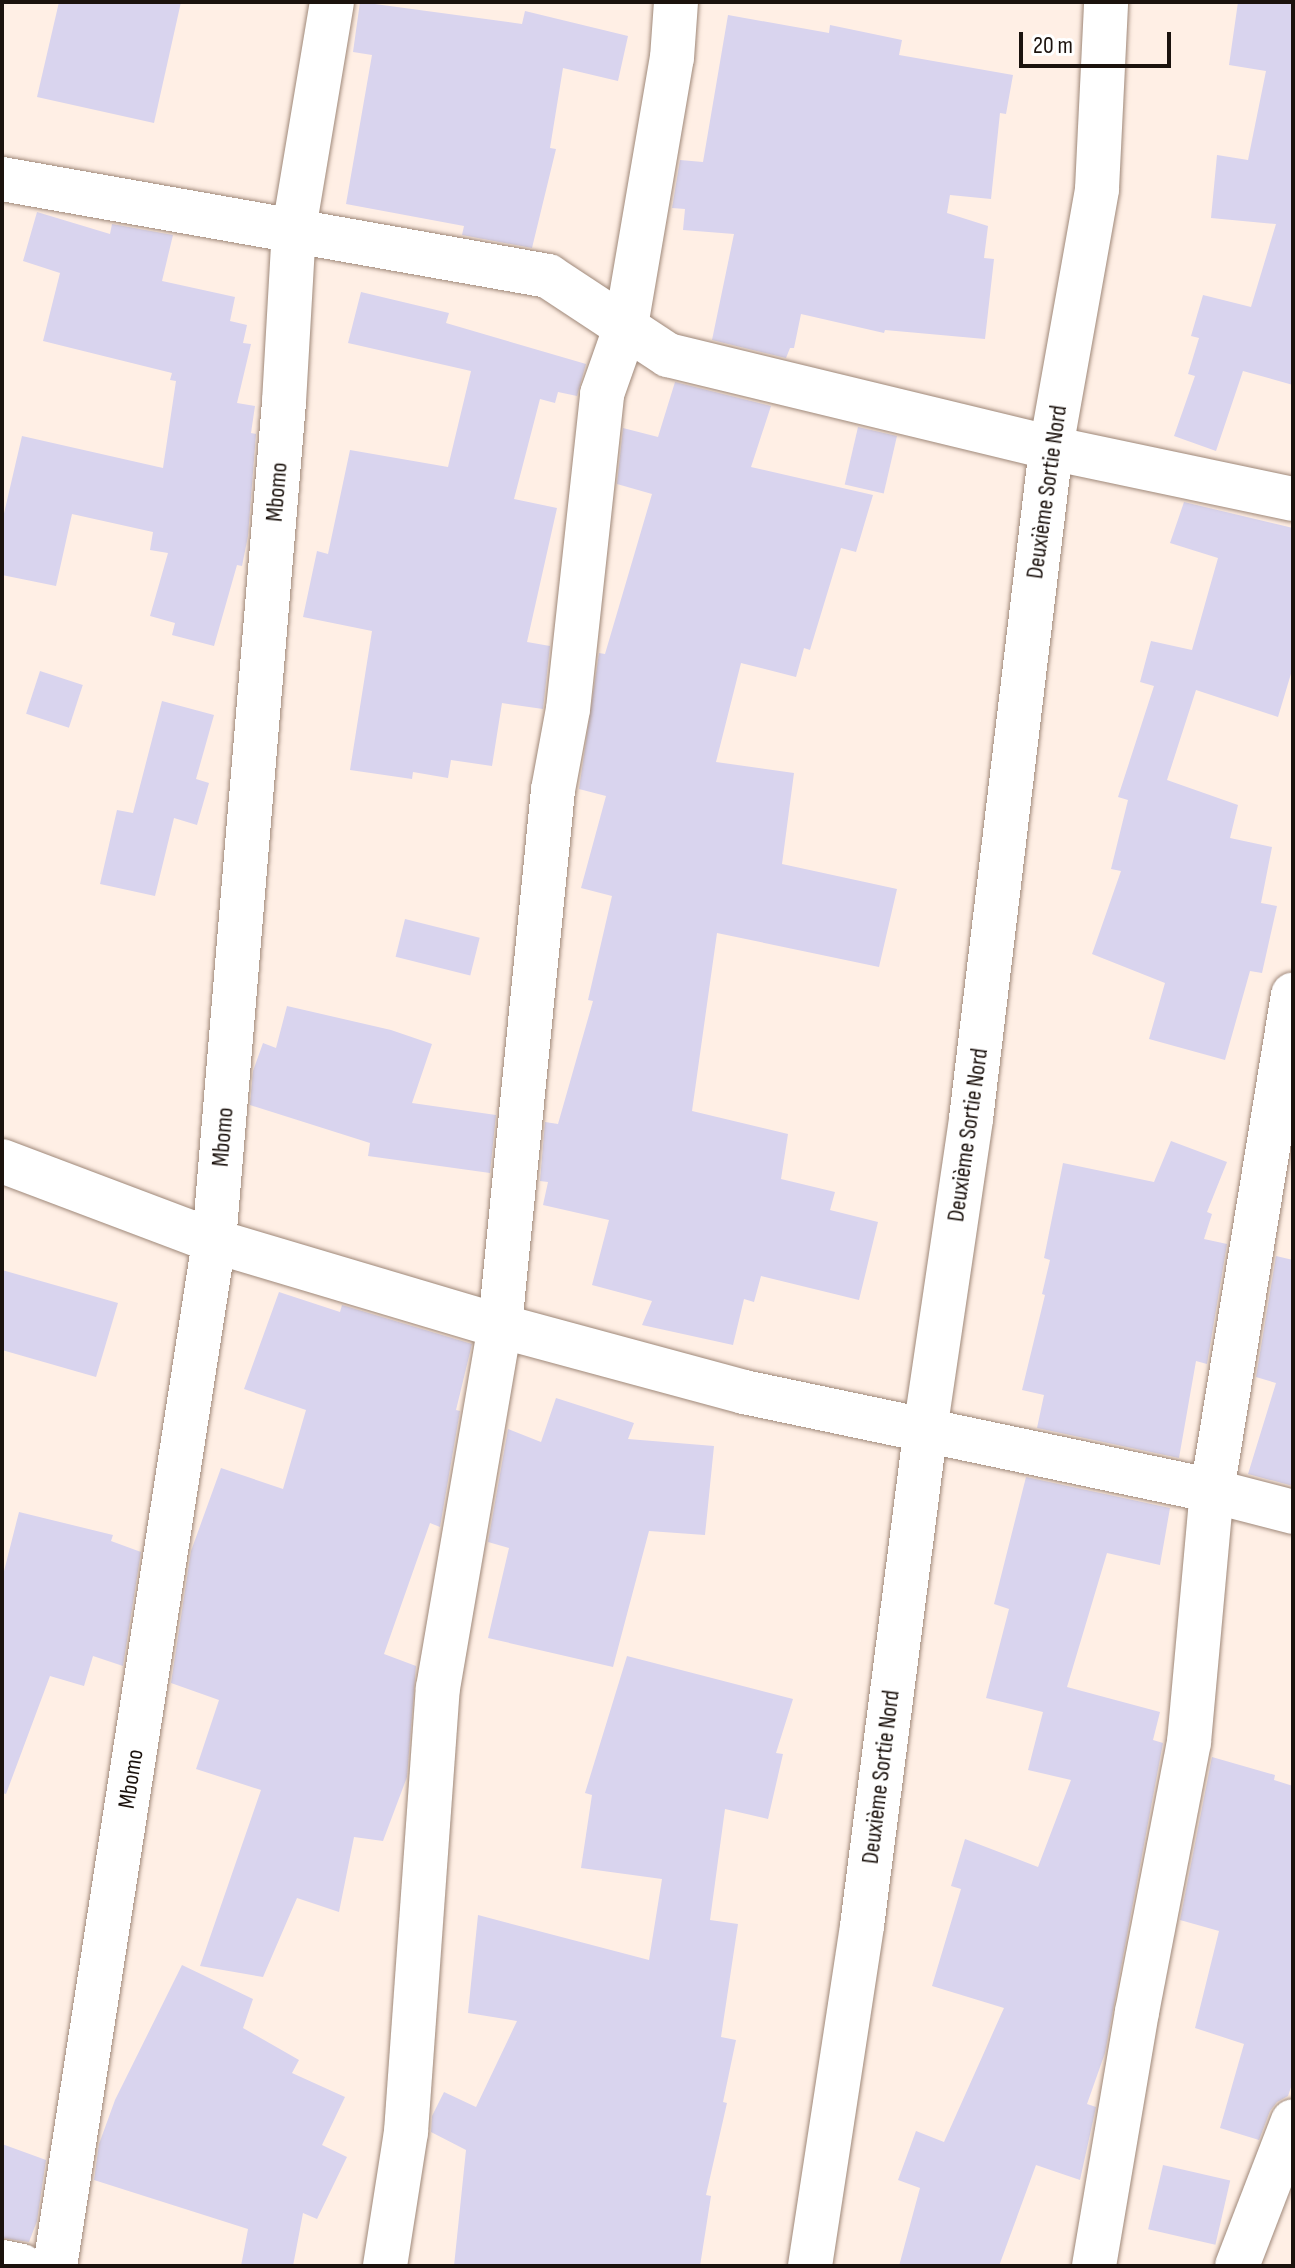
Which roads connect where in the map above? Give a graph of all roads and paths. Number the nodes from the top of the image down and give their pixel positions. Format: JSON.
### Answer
{"nodes":[{"id":1,"x":332,"y":2,"type":"edge"},
{"id":2,"x":676,"y":2,"type":"edge"},
{"id":3,"x":1106,"y":2,"type":"edge"},
{"id":4,"x":2,"y":179,"type":"edge"},
{"id":5,"x":294,"y":229,"type":"junction"},
{"id":6,"x":626,"y":326,"type":"junction"},
{"id":7,"x":1051,"y":448,"type":"junction"},
{"id":8,"x":1293,"y":499,"type":"edge"},
{"id":9,"x":1293,"y":995,"type":"edge"},
{"id":10,"x":2,"y":1161,"type":"edge"},
{"id":11,"x":214,"y":1241,"type":"junction"},
{"id":12,"x":500,"y":1326,"type":"junction"},
{"id":13,"x":925,"y":1431,"type":"junction"},
{"id":14,"x":1212,"y":1491,"type":"junction"},
{"id":15,"x":1293,"y":1512,"type":"edge"},
{"id":16,"x":1293,"y":2121,"type":"edge"},
{"id":17,"x":2,"y":2262,"type":"edge"},
{"id":18,"x":22,"y":2266,"type":"edge"},
{"id":19,"x":55,"y":2266,"type":"edge"},
{"id":20,"x":385,"y":2266,"type":"edge"},
{"id":21,"x":810,"y":2266,"type":"edge"},
{"id":22,"x":1094,"y":2266,"type":"edge"},
{"id":23,"x":1237,"y":2266,"type":"edge"}],
"edges":[{"from":1,"to":5,"type":"street","name":"Mbomo"},
{"from":2,"to":6,"type":"street"},
{"from":3,"to":7,"type":"street","name":"Deuxième Sortie Nord"},
{"from":4,"to":5,"type":"street"},
{"from":5,"to":6,"type":"street"},
{"from":5,"to":11,"type":"street","name":"Mbomo"},
{"from":6,"to":7,"type":"street"},
{"from":6,"to":12,"type":"street"},
{"from":7,"to":8,"type":"street"},
{"from":7,"to":13,"type":"street","name":"Deuxième Sortie Nord"},
{"from":9,"to":14,"type":"street"},
{"from":10,"to":11,"type":"street"},
{"from":11,"to":12,"type":"street"},
{"from":11,"to":19,"type":"street","name":"Mbomo"},
{"from":12,"to":13,"type":"street"},
{"from":12,"to":20,"type":"street"},
{"from":13,"to":14,"type":"street"},
{"from":13,"to":21,"type":"street","name":"Deuxième Sortie Nord"},
{"from":14,"to":15,"type":"street"},
{"from":14,"to":22,"type":"street"},
{"from":16,"to":23,"type":"street"},
{"from":17,"to":18,"type":"street"}]}
